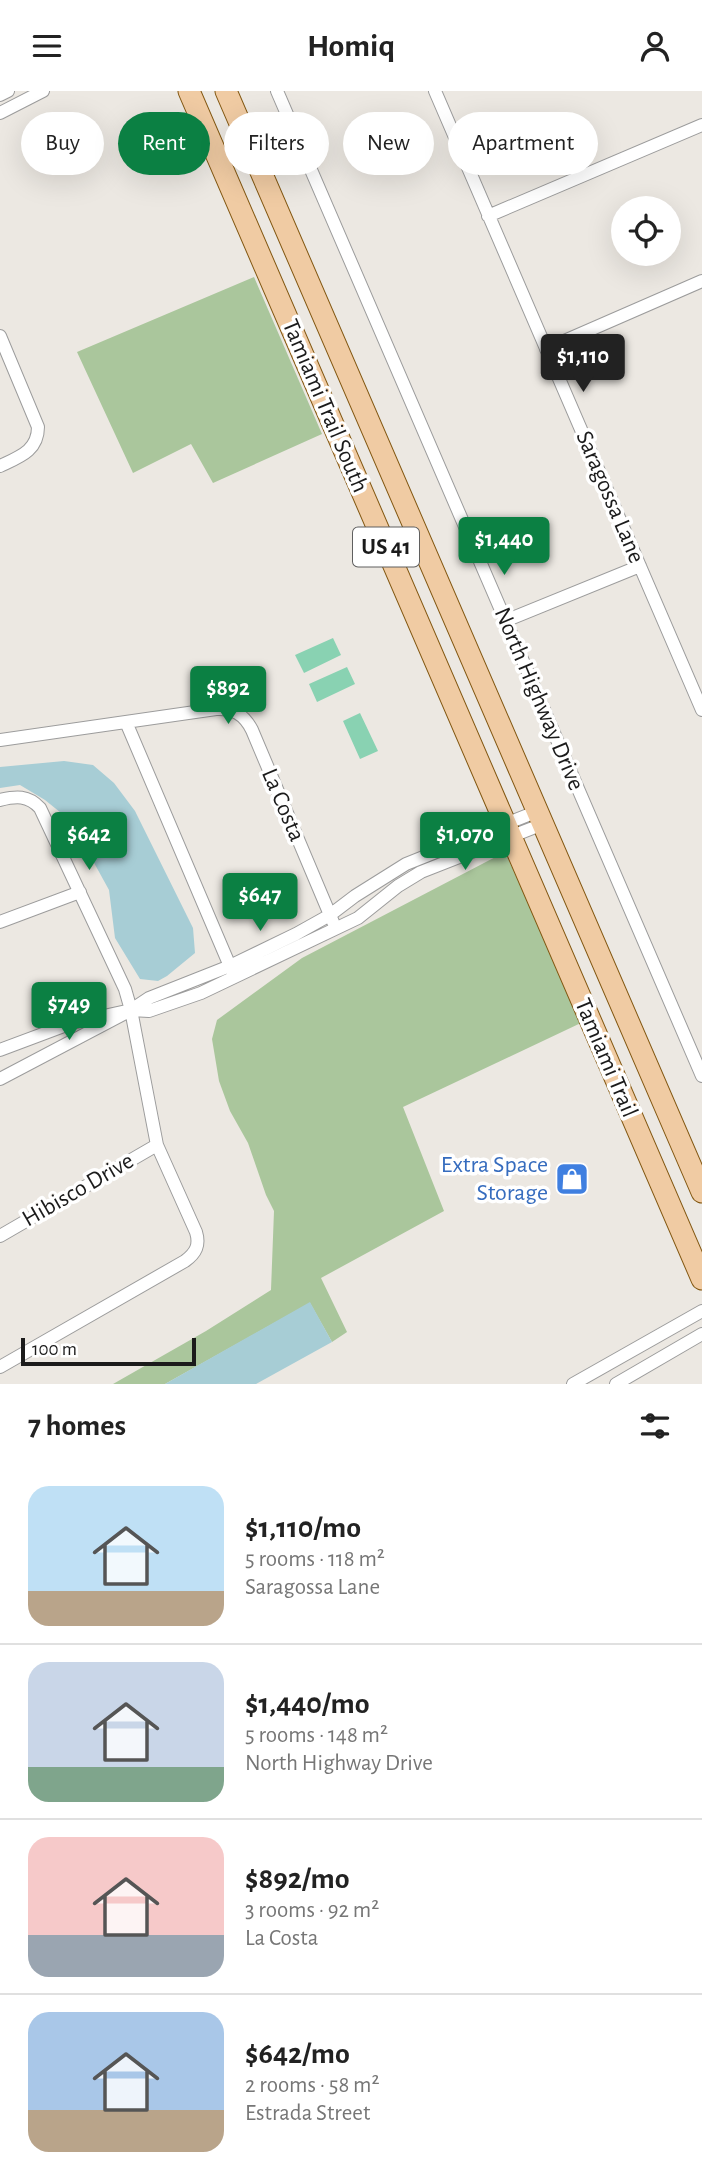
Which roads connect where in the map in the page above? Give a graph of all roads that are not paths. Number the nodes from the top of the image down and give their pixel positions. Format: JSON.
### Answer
{"nodes":[{"id":1,"x":8,"y":91,"type":"edge"},
{"id":2,"x":43,"y":91,"type":"edge"},
{"id":3,"x":188,"y":91,"type":"edge"},
{"id":4,"x":226,"y":91,"type":"edge"},
{"id":5,"x":277,"y":91,"type":"edge"},
{"id":6,"x":435,"y":91,"type":"edge"},
{"id":7,"x":0,"y":95,"type":"edge"},
{"id":8,"x":0,"y":113,"type":"edge"},
{"id":9,"x":702,"y":125,"type":"edge"},
{"id":10,"x":488,"y":216,"type":"junction"},
{"id":11,"x":702,"y":281,"type":"edge"},
{"id":12,"x":1,"y":343,"type":"edge"},
{"id":13,"x":546,"y":349,"type":"junction"},
{"id":14,"x":0,"y":466,"type":"edge"},
{"id":15,"x":640,"y":566,"type":"junction"},
{"id":16,"x":505,"y":621,"type":"junction"},
{"id":17,"x":702,"y":710,"type":"edge"},
{"id":18,"x":126,"y":722,"type":"junction"},
{"id":19,"x":0,"y":740,"type":"edge"},
{"id":20,"x":0,"y":800,"type":"edge"},
{"id":21,"x":540,"y":817,"type":"junction"},
{"id":22,"x":508,"y":830,"type":"junction"},
{"id":23,"x":398,"y":868,"type":"junction"},
{"id":24,"x":406,"y":881,"type":"junction"},
{"id":25,"x":80,"y":892,"type":"junction"},
{"id":26,"x":330,"y":915,"type":"junction"},
{"id":27,"x":0,"y":922,"type":"edge"},
{"id":28,"x":335,"y":928,"type":"junction"},
{"id":29,"x":233,"y":972,"type":"junction"},
{"id":30,"x":131,"y":1010,"type":"junction"},
{"id":31,"x":0,"y":1050,"type":"edge"},
{"id":32,"x":702,"y":1076,"type":"edge"},
{"id":33,"x":0,"y":1079,"type":"edge"},
{"id":34,"x":157,"y":1145,"type":"junction"},
{"id":35,"x":702,"y":1192,"type":"edge"},
{"id":36,"x":0,"y":1235,"type":"edge"},
{"id":37,"x":702,"y":1279,"type":"edge"},
{"id":38,"x":702,"y":1311,"type":"edge"},
{"id":39,"x":702,"y":1334,"type":"edge"},
{"id":40,"x":0,"y":1367,"type":"edge"},
{"id":41,"x":573,"y":1384,"type":"edge"},
{"id":42,"x":616,"y":1384,"type":"edge"}],
"edges":[{"from":1,"to":7,"type":"street"},
{"from":2,"to":8,"type":"street"},
{"from":3,"to":22,"type":"main road","name":"Tamiami Trail South","number":"US 41"},
{"from":4,"to":21,"type":"main road","name":"Tamiami Trail South","number":"US 41"},
{"from":5,"to":16,"type":"street","name":"North Highway Drive"},
{"from":6,"to":10,"type":"street","name":"Saragossa Lane"},
{"from":9,"to":10,"type":"street"},
{"from":10,"to":13,"type":"street","name":"Saragossa Lane"},
{"from":11,"to":13,"type":"street"},
{"from":12,"to":14,"type":"street"},
{"from":13,"to":15,"type":"street","name":"Saragossa Lane"},
{"from":15,"to":16,"type":"street"},
{"from":15,"to":17,"type":"street","name":"Saragossa Lane"},
{"from":16,"to":32,"type":"street","name":"North Highway Drive"},
{"from":18,"to":19,"type":"street","name":"La Costa"},
{"from":18,"to":26,"type":"street","name":"La Costa"},
{"from":18,"to":29,"type":"street"},
{"from":20,"to":25,"type":"street"},
{"from":21,"to":22,"type":"street"},
{"from":21,"to":35,"type":"main road","name":"Tamiami Trail","number":"US 41"},
{"from":22,"to":23,"type":"street"},
{"from":22,"to":24,"type":"street"},
{"from":22,"to":37,"type":"main road","name":"Tamiami Trail","number":"US 41"},
{"from":23,"to":24,"type":"street"},
{"from":23,"to":26,"type":"street"},
{"from":24,"to":28,"type":"street"},
{"from":25,"to":27,"type":"street"},
{"from":25,"to":30,"type":"street"},
{"from":26,"to":28,"type":"street","name":"La Costa"},
{"from":26,"to":29,"type":"street"},
{"from":28,"to":29,"type":"street"},
{"from":29,"to":30,"type":"street"},
{"from":30,"to":31,"type":"street"},
{"from":30,"to":33,"type":"street"},
{"from":30,"to":34,"type":"street"},
{"from":34,"to":36,"type":"street","name":"Hibisco Drive"},
{"from":34,"to":40,"type":"street"},
{"from":38,"to":41,"type":"street"},
{"from":39,"to":42,"type":"street"}]}
